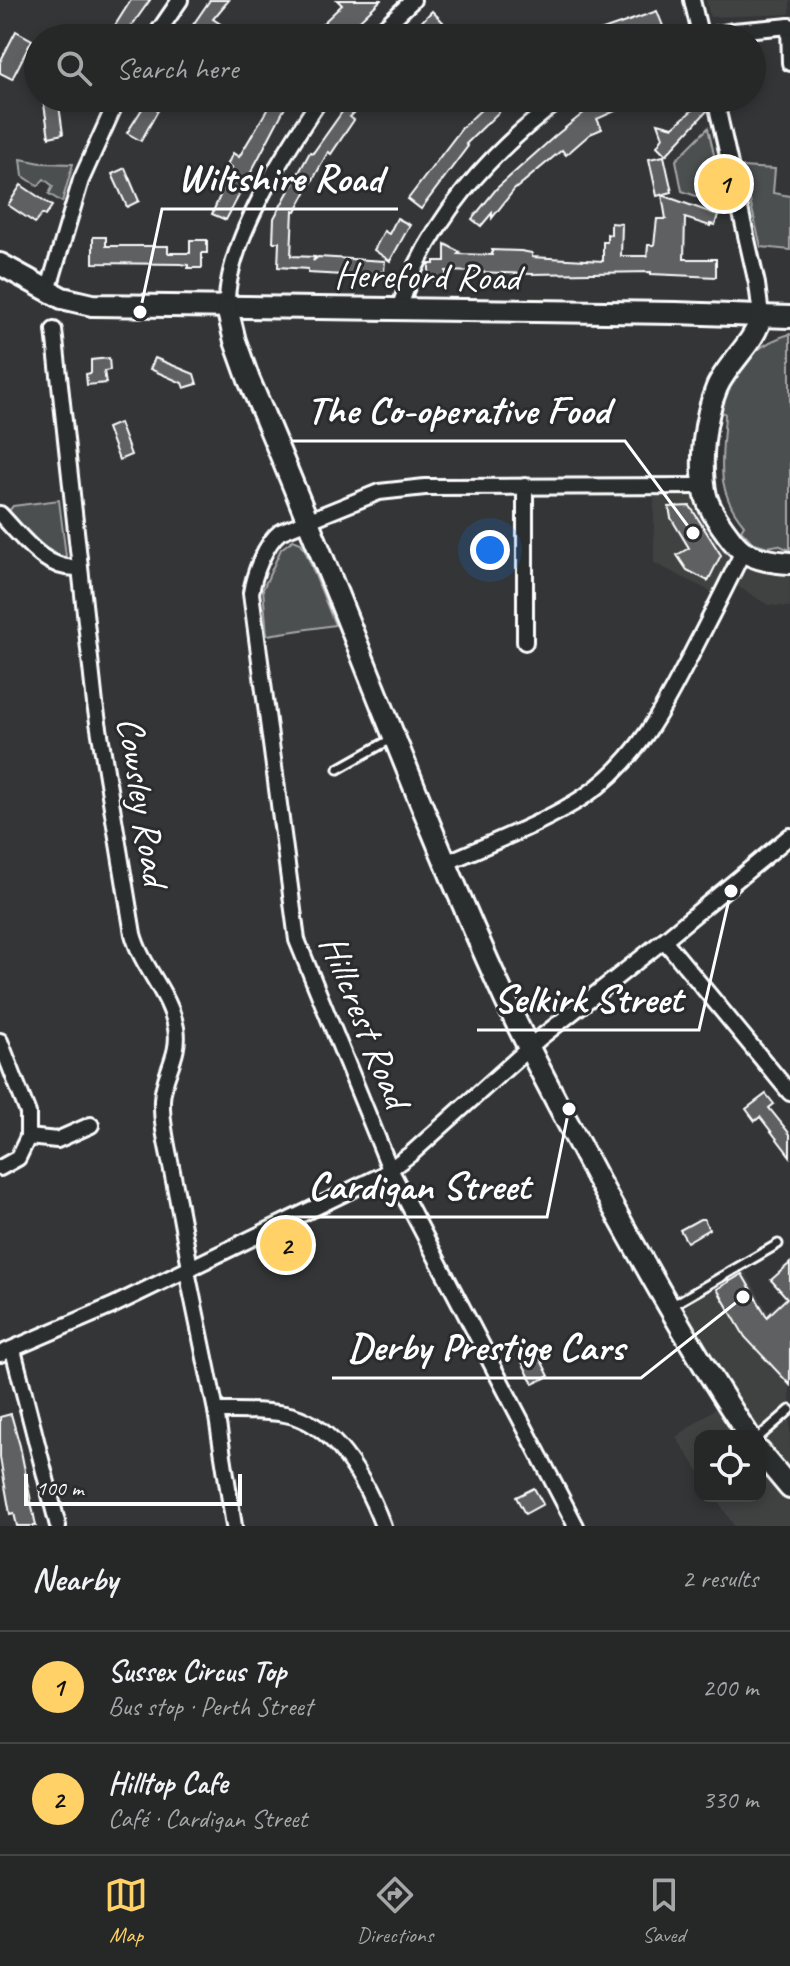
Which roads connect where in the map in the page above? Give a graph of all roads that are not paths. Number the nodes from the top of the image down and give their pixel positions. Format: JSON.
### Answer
{"nodes":[{"id":1,"x":180,"y":0,"type":"edge"},
{"id":2,"x":413,"y":0,"type":"edge"},
{"id":3,"x":692,"y":0,"type":"edge"},
{"id":4,"x":164,"y":24,"type":"edge"},
{"id":5,"x":388,"y":24,"type":"edge"},
{"id":6,"x":697,"y":24,"type":"edge"},
{"id":7,"x":790,"y":26,"type":"edge"},
{"id":8,"x":766,"y":28,"type":"edge"},
{"id":9,"x":790,"y":63,"type":"edge"},
{"id":10,"x":112,"y":112,"type":"edge"},
{"id":11,"x":312,"y":112,"type":"edge"},
{"id":12,"x":546,"y":112,"type":"edge"},
{"id":13,"x":718,"y":112,"type":"edge"},
{"id":14,"x":0,"y":264,"type":"edge"},
{"id":15,"x":48,"y":291,"type":"junction"},
{"id":16,"x":227,"y":308,"type":"junction"},
{"id":17,"x":399,"y":309,"type":"junction"},
{"id":18,"x":761,"y":315,"type":"junction"},
{"id":19,"x":790,"y":317,"type":"edge"},
{"id":20,"x":54,"y":330,"type":"dead end"},
{"id":21,"x":525,"y":486,"type":"junction"},
{"id":22,"x":705,"y":486,"type":"junction"},
{"id":23,"x":0,"y":514,"type":"edge"},
{"id":24,"x":307,"y":520,"type":"junction"},
{"id":25,"x":743,"y":551,"type":"junction"},
{"id":26,"x":790,"y":563,"type":"edge"},
{"id":27,"x":79,"y":568,"type":"junction"},
{"id":28,"x":525,"y":642,"type":"dead end"},
{"id":29,"x":395,"y":737,"type":"junction"},
{"id":30,"x":338,"y":769,"type":"dead end"},
{"id":31,"x":790,"y":836,"type":"edge"},
{"id":32,"x":446,"y":863,"type":"junction"},
{"id":33,"x":664,"y":940,"type":"junction"},
{"id":34,"x":0,"y":1041,"type":"edge"},
{"id":35,"x":529,"y":1048,"type":"junction"},
{"id":36,"x":790,"y":1093,"type":"edge"},
{"id":37,"x":91,"y":1125,"type":"dead end"},
{"id":38,"x":28,"y":1137,"type":"junction"},
{"id":39,"x":0,"y":1168,"type":"edge"},
{"id":40,"x":390,"y":1169,"type":"junction"},
{"id":41,"x":778,"y":1244,"type":"dead end"},
{"id":42,"x":188,"y":1270,"type":"junction"},
{"id":43,"x":669,"y":1307,"type":"junction"},
{"id":44,"x":6,"y":1352,"type":"edge"},
{"id":45,"x":790,"y":1410,"type":"edge"},
{"id":46,"x":216,"y":1411,"type":"junction"},
{"id":47,"x":745,"y":1430,"type":"edge"},
{"id":48,"x":766,"y":1431,"type":"edge"},
{"id":49,"x":766,"y":1459,"type":"edge"},
{"id":50,"x":790,"y":1488,"type":"edge"},
{"id":51,"x":58,"y":1526,"type":"edge"},
{"id":52,"x":234,"y":1526,"type":"edge"},
{"id":53,"x":383,"y":1526,"type":"edge"},
{"id":54,"x":576,"y":1526,"type":"edge"}],
"edges":[{"from":1,"to":4,"type":"street"},
{"from":2,"to":5,"type":"street"},
{"from":3,"to":6,"type":"street"},
{"from":7,"to":8,"type":"street"},
{"from":7,"to":9,"type":"street"},
{"from":10,"to":15,"type":"street"},
{"from":11,"to":16,"type":"street"},
{"from":12,"to":17,"type":"street"},
{"from":13,"to":18,"type":"street"},
{"from":14,"to":15,"type":"street","name":"Hereford Road"},
{"from":15,"to":16,"type":"street","name":"Hereford Road"},
{"from":16,"to":17,"type":"street","name":"Hereford Road"},
{"from":16,"to":24,"type":"street"},
{"from":17,"to":18,"type":"street","name":"Hereford Road"},
{"from":18,"to":19,"type":"street","name":"Hereford Road"},
{"from":18,"to":22,"type":"street"},
{"from":20,"to":27,"type":"street","name":"Cowsley Road"},
{"from":21,"to":22,"type":"street","name":"Hillcrest Road"},
{"from":21,"to":24,"type":"street","name":"Hillcrest Road"},
{"from":21,"to":28,"type":"street"},
{"from":22,"to":25,"type":"street"},
{"from":23,"to":27,"type":"street"},
{"from":24,"to":29,"type":"street"},
{"from":24,"to":40,"type":"street","name":"Hillcrest Road"},
{"from":25,"to":26,"type":"street"},
{"from":25,"to":32,"type":"street"},
{"from":27,"to":42,"type":"street","name":"Cowsley Road"},
{"from":29,"to":30,"type":"lane"},
{"from":29,"to":32,"type":"street"},
{"from":31,"to":33,"type":"street"},
{"from":32,"to":35,"type":"street"},
{"from":33,"to":35,"type":"street"},
{"from":33,"to":36,"type":"street"},
{"from":34,"to":38,"type":"street"},
{"from":35,"to":40,"type":"street"},
{"from":35,"to":43,"type":"street"},
{"from":37,"to":38,"type":"street"},
{"from":38,"to":39,"type":"street"},
{"from":40,"to":42,"type":"street"},
{"from":40,"to":54,"type":"street","name":"Hillcrest Road"},
{"from":41,"to":43,"type":"lane"},
{"from":42,"to":44,"type":"street"},
{"from":42,"to":46,"type":"street","name":"Cowsley Road"},
{"from":43,"to":47,"type":"street"},
{"from":44,"to":51,"type":"street"},
{"from":45,"to":48,"type":"lane"},
{"from":46,"to":52,"type":"street","name":"Cowsley Road"},
{"from":46,"to":53,"type":"street"},
{"from":49,"to":50,"type":"street"}]}
